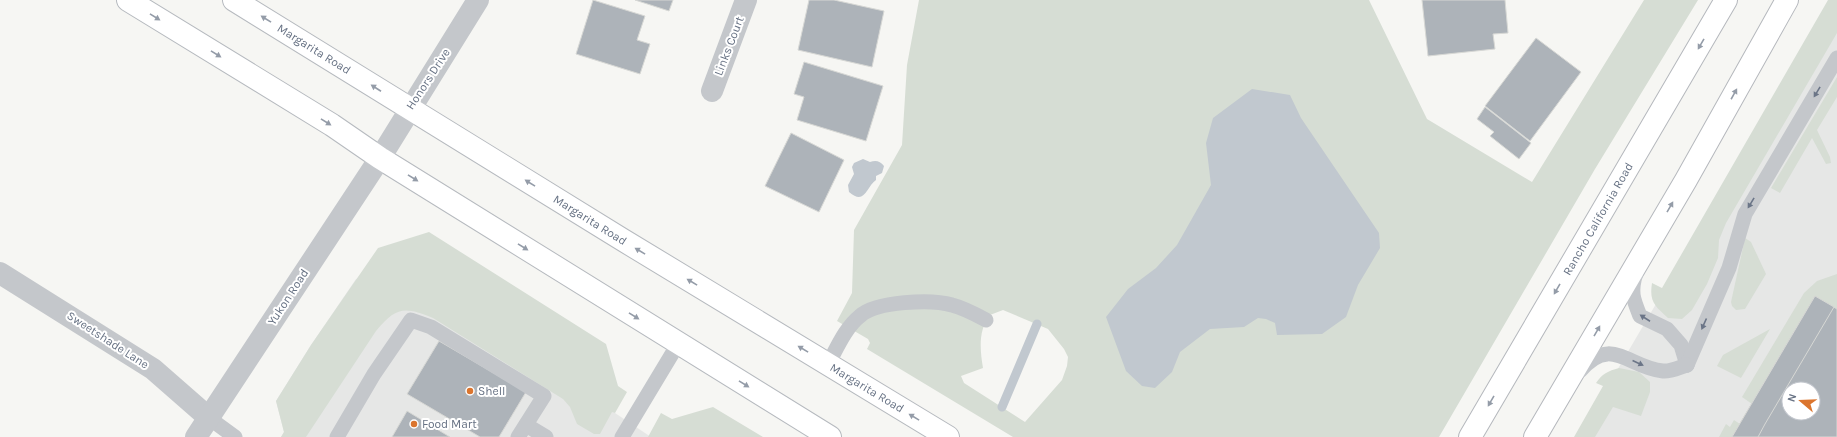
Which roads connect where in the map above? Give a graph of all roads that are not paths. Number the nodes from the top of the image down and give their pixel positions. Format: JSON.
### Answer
{"nodes":[{"id":1,"x":128,"y":0,"type":"edge"},
{"id":2,"x":234,"y":0,"type":"edge"},
{"id":3,"x":478,"y":0,"type":"edge"},
{"id":4,"x":746,"y":0,"type":"edge"},
{"id":5,"x":1726,"y":0,"type":"edge"},
{"id":6,"x":1787,"y":0,"type":"edge"},
{"id":7,"x":1837,"y":58,"type":"edge"},
{"id":8,"x":712,"y":91,"type":"dead end"},
{"id":9,"x":409,"y":109,"type":"junction"},
{"id":10,"x":380,"y":158,"type":"junction"},
{"id":11,"x":1653,"y":236,"type":"junction"},
{"id":12,"x":0,"y":273,"type":"edge"},
{"id":13,"x":986,"y":320,"type":"dead end"},
{"id":14,"x":678,"y":344,"type":"junction"},
{"id":15,"x":828,"y":364,"type":"junction"},
{"id":16,"x":1687,"y":365,"type":"junction"},
{"id":17,"x":1554,"y":405,"type":"junction"},
{"id":18,"x":209,"y":418,"type":"junction"},
{"id":19,"x":526,"y":424,"type":"junction"},
{"id":20,"x":196,"y":437,"type":"edge"},
{"id":21,"x":235,"y":437,"type":"edge"},
{"id":22,"x":337,"y":437,"type":"edge"},
{"id":23,"x":518,"y":437,"type":"edge"},
{"id":24,"x":546,"y":437,"type":"edge"},
{"id":25,"x":622,"y":437,"type":"edge"},
{"id":26,"x":830,"y":437,"type":"edge"},
{"id":27,"x":948,"y":437,"type":"edge"},
{"id":28,"x":1470,"y":437,"type":"edge"},
{"id":29,"x":1535,"y":437,"type":"edge"}],
"edges":[{"from":1,"to":10,"type":"main road","one_way":true},
{"from":9,"to":2,"type":"main road","name":"Margarita Road","one_way":true},
{"from":3,"to":9,"type":"street","name":"Honors Drive"},
{"from":4,"to":8,"type":"street","name":"Links Court"},
{"from":5,"to":28,"type":"main road","name":"Rancho California Road","one_way":true},
{"from":11,"to":6,"type":"main road","one_way":true},
{"from":7,"to":16,"type":"lane","one_way":true},
{"from":9,"to":10,"type":"street","name":"Honors Drive"},
{"from":15,"to":9,"type":"main road","name":"Margarita Road","one_way":true},
{"from":10,"to":14,"type":"main road","one_way":true},
{"from":10,"to":18,"type":"street","name":"Yukon Road"},
{"from":16,"to":11,"type":"lane","one_way":true},
{"from":17,"to":11,"type":"main road","one_way":true},
{"from":12,"to":18,"type":"street","name":"Sweetshade Lane"},
{"from":13,"to":15,"type":"lane"},
{"from":14,"to":25,"type":"lane"},
{"from":14,"to":26,"type":"main road","one_way":true},
{"from":27,"to":15,"type":"main road","name":"Margarita Road","one_way":true},
{"from":17,"to":16,"type":"lane","one_way":true},
{"from":17,"to":29,"type":"main road"},
{"from":18,"to":20,"type":"street","name":"Yukon Road"},
{"from":18,"to":21,"type":"lane"},
{"from":19,"to":22,"type":"lane"},
{"from":19,"to":23,"type":"lane"},
{"from":19,"to":24,"type":"lane"}]}
